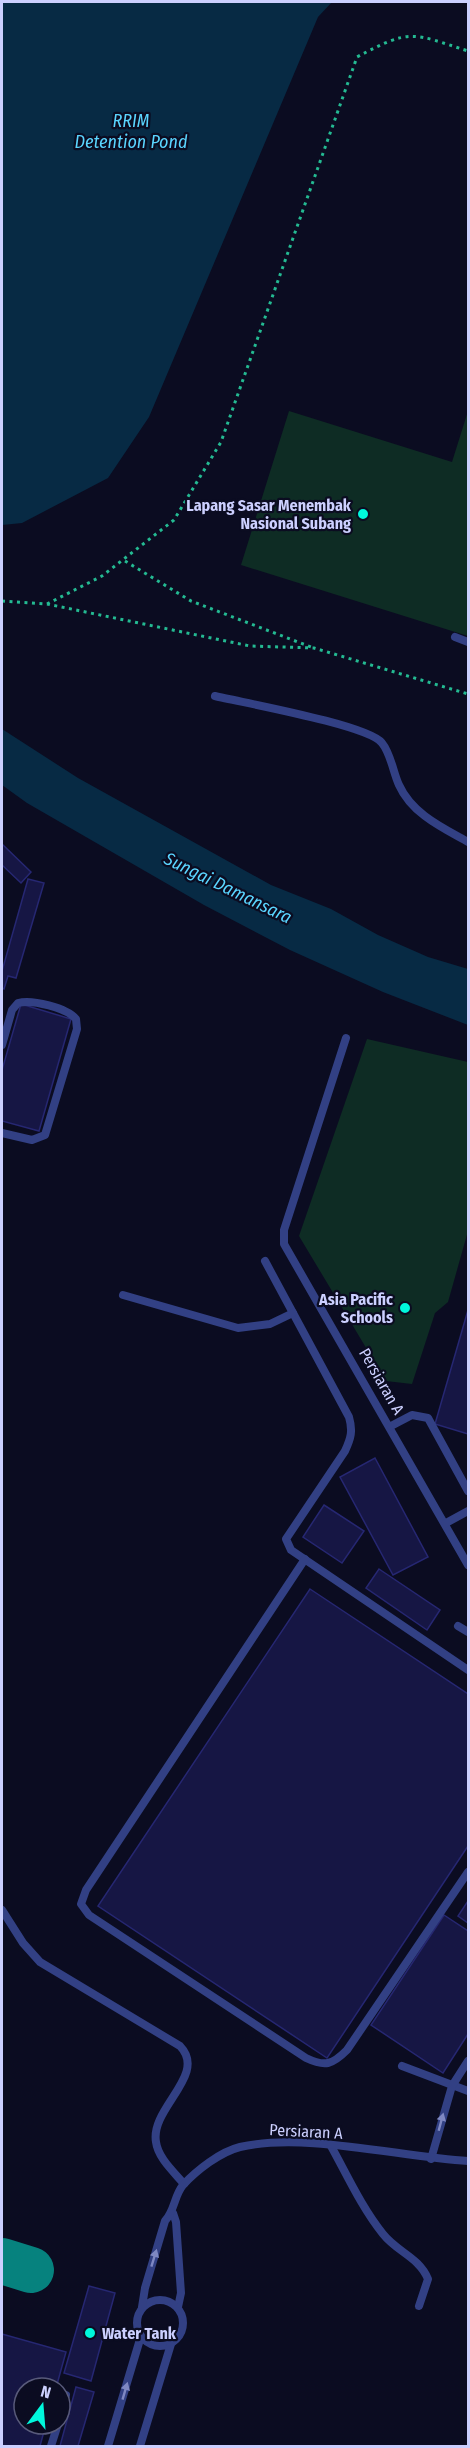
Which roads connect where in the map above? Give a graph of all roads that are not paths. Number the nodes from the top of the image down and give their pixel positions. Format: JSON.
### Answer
{"nodes":[{"id":1,"x":455,"y":638,"type":"dead end"},
{"id":2,"x":468,"y":642,"type":"edge"},
{"id":3,"x":215,"y":696,"type":"dead end"},
{"id":4,"x":468,"y":842,"type":"edge"},
{"id":5,"x":346,"y":1038,"type":"dead end"},
{"id":6,"x":2,"y":1046,"type":"edge"},
{"id":7,"x":2,"y":1133,"type":"edge"},
{"id":8,"x":265,"y":1261,"type":"dead end"},
{"id":9,"x":123,"y":1296,"type":"dead end"},
{"id":10,"x":293,"y":1313,"type":"junction"},
{"id":11,"x":391,"y":1426,"type":"junction"},
{"id":12,"x":468,"y":1491,"type":"edge"},
{"id":13,"x":468,"y":1511,"type":"edge"},
{"id":14,"x":446,"y":1524,"type":"junction"},
{"id":15,"x":305,"y":1559,"type":"junction"},
{"id":16,"x":468,"y":1564,"type":"edge"},
{"id":17,"x":458,"y":1626,"type":"dead end"},
{"id":18,"x":468,"y":1632,"type":"edge"},
{"id":19,"x":468,"y":1670,"type":"edge"},
{"id":20,"x":468,"y":1872,"type":"edge"},
{"id":21,"x":465,"y":1885,"type":"edge"},
{"id":22,"x":2,"y":1910,"type":"edge"},
{"id":23,"x":468,"y":2061,"type":"edge"},
{"id":24,"x":402,"y":2066,"type":"dead end"},
{"id":25,"x":452,"y":2086,"type":"junction"},
{"id":26,"x":468,"y":2091,"type":"edge"},
{"id":27,"x":331,"y":2146,"type":"junction"},
{"id":28,"x":431,"y":2159,"type":"junction"},
{"id":29,"x":468,"y":2161,"type":"edge"},
{"id":30,"x":184,"y":2184,"type":"junction"},
{"id":31,"x":173,"y":2212,"type":"junction"},
{"id":32,"x":419,"y":2306,"type":"dead end"},
{"id":33,"x":142,"y":2307,"type":"junction"},
{"id":34,"x":178,"y":2307,"type":"junction"},
{"id":35,"x":141,"y":2336,"type":"junction"},
{"id":36,"x":171,"y":2344,"type":"junction"},
{"id":37,"x":108,"y":2446,"type":"edge"},
{"id":38,"x":140,"y":2446,"type":"edge"}],
"edges":[{"from":1,"to":2,"type":"lane"},
{"from":3,"to":4,"type":"lane"},
{"from":5,"to":11,"type":"lane","name":"Persiaran A"},
{"from":6,"to":7,"type":"lane"},
{"from":8,"to":10,"type":"lane"},
{"from":9,"to":10,"type":"lane"},
{"from":10,"to":15,"type":"lane"},
{"from":11,"to":12,"type":"lane"},
{"from":11,"to":14,"type":"lane","name":"Persiaran A"},
{"from":13,"to":14,"type":"lane"},
{"from":14,"to":16,"type":"lane","name":"Persiaran A"},
{"from":15,"to":19,"type":"lane"},
{"from":15,"to":21,"type":"lane"},
{"from":17,"to":18,"type":"lane"},
{"from":20,"to":21,"type":"lane"},
{"from":22,"to":30,"type":"lane"},
{"from":23,"to":25,"type":"lane"},
{"from":24,"to":25,"type":"lane"},
{"from":25,"to":26,"type":"lane"},
{"from":28,"to":25,"type":"lane","one_way":true},
{"from":27,"to":28,"type":"lane","name":"Persiaran A"},
{"from":27,"to":30,"type":"lane","name":"Persiaran A"},
{"from":27,"to":32,"type":"lane"},
{"from":28,"to":29,"type":"lane","name":"Persiaran A"},
{"from":30,"to":31,"type":"lane","name":"Persiaran A"},
{"from":33,"to":31,"type":"lane","name":"Persiaran A","one_way":true},
{"from":31,"to":34,"type":"lane","name":"Persiaran A"},
{"from":33,"to":34,"type":"lane"},
{"from":33,"to":35,"type":"lane"},
{"from":34,"to":36,"type":"lane"},
{"from":35,"to":36,"type":"lane"},
{"from":37,"to":35,"type":"lane","one_way":true},
{"from":36,"to":38,"type":"lane"}]}
